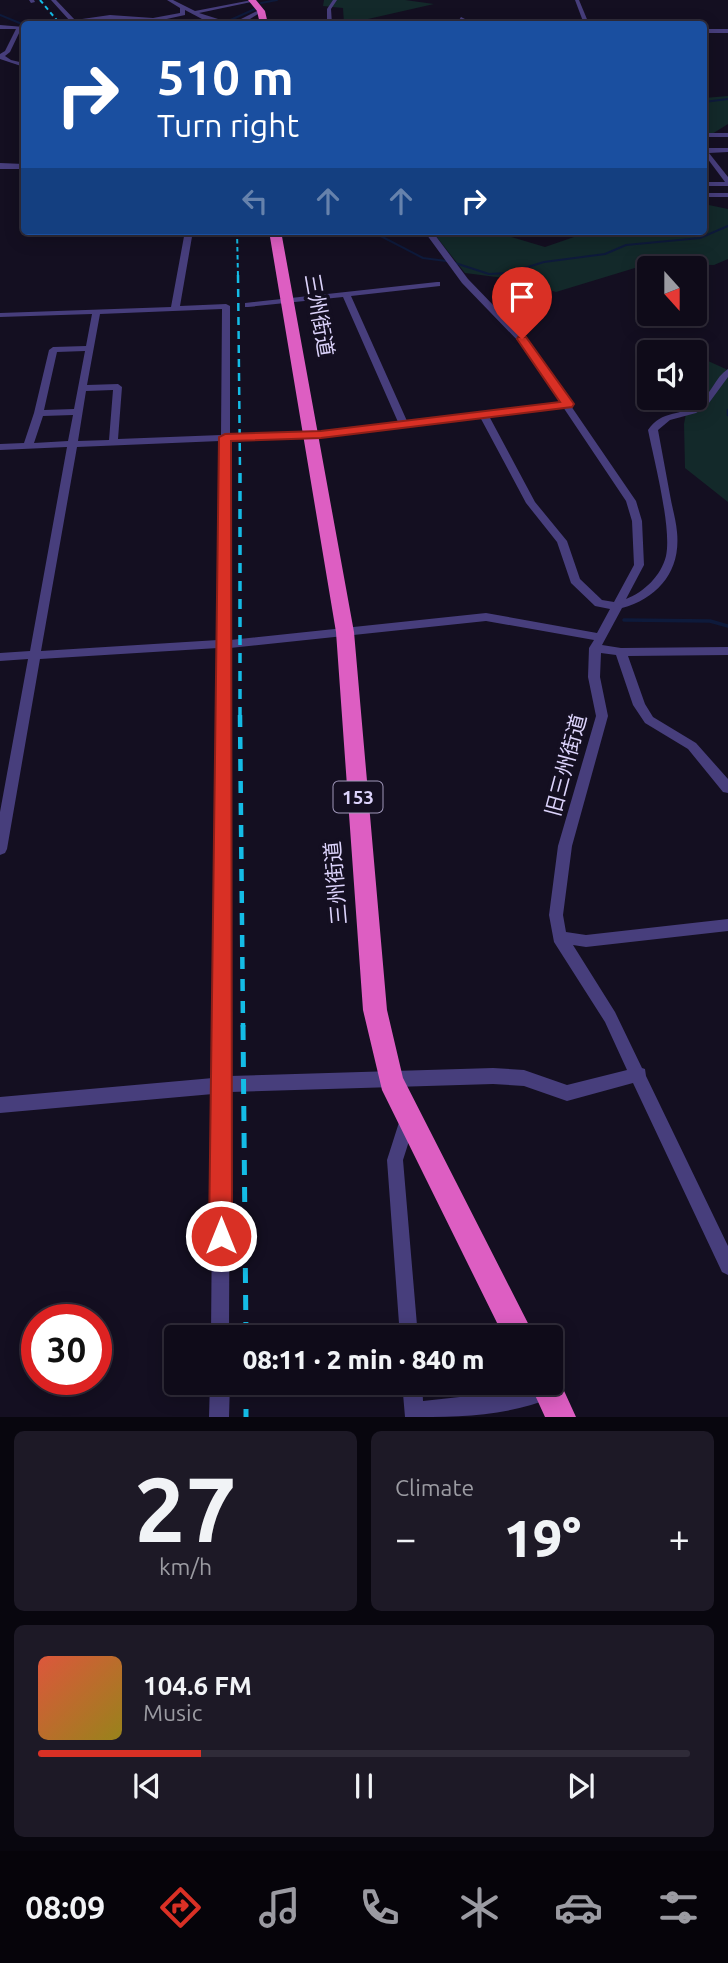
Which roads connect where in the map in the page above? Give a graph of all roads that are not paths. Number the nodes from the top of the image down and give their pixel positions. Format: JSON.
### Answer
{"nodes":[{"id":1,"x":53,"y":0,"type":"edge"},
{"id":2,"x":169,"y":0,"type":"edge"},
{"id":3,"x":335,"y":0,"type":"edge"},
{"id":4,"x":577,"y":0,"type":"edge"},
{"id":5,"x":253,"y":1,"type":"edge"},
{"id":6,"x":182,"y":8,"type":"junction"},
{"id":7,"x":261,"y":11,"type":"junction"},
{"id":8,"x":193,"y":13,"type":"junction"},
{"id":9,"x":461,"y":19,"type":"dead end"},
{"id":10,"x":73,"y":21,"type":"edge"},
{"id":11,"x":94,"y":21,"type":"edge"},
{"id":12,"x":221,"y":21,"type":"edge"},
{"id":13,"x":242,"y":21,"type":"edge"},
{"id":14,"x":263,"y":21,"type":"edge"},
{"id":15,"x":329,"y":21,"type":"edge"},
{"id":16,"x":465,"y":21,"type":"edge"},
{"id":17,"x":586,"y":21,"type":"edge"},
{"id":18,"x":0,"y":27,"type":"edge"},
{"id":19,"x":21,"y":28,"type":"edge"},
{"id":20,"x":21,"y":29,"type":"edge"},
{"id":21,"x":728,"y":30,"type":"edge"},
{"id":22,"x":707,"y":31,"type":"edge"},
{"id":23,"x":1,"y":56,"type":"edge"},
{"id":24,"x":21,"y":64,"type":"edge"},
{"id":25,"x":707,"y":135,"type":"edge"},
{"id":26,"x":728,"y":135,"type":"edge"},
{"id":27,"x":707,"y":150,"type":"edge"},
{"id":28,"x":728,"y":150,"type":"edge"},
{"id":29,"x":707,"y":154,"type":"edge"},
{"id":30,"x":0,"y":166,"type":"edge"},
{"id":31,"x":21,"y":166,"type":"edge"},
{"id":32,"x":717,"y":166,"type":"junction"},
{"id":33,"x":728,"y":166,"type":"edge"},
{"id":34,"x":728,"y":183,"type":"edge"},
{"id":35,"x":707,"y":184,"type":"edge"},
{"id":36,"x":707,"y":195,"type":"edge"},
{"id":37,"x":728,"y":195,"type":"edge"},
{"id":38,"x":187,"y":235,"type":"edge"},
{"id":39,"x":276,"y":235,"type":"edge"},
{"id":40,"x":431,"y":235,"type":"edge"},
{"id":41,"x":437,"y":284,"type":"dead end"},
{"id":42,"x":347,"y":296,"type":"junction"},
{"id":43,"x":287,"y":301,"type":"junction"},
{"id":44,"x":248,"y":305,"type":"dead end"},
{"id":45,"x":175,"y":309,"type":"junction"},
{"id":46,"x":96,"y":312,"type":"junction"},
{"id":47,"x":0,"y":315,"type":"edge"},
{"id":48,"x":88,"y":348,"type":"junction"},
{"id":49,"x":728,"y":372,"type":"edge"},
{"id":50,"x":81,"y":388,"type":"junction"},
{"id":51,"x":568,"y":404,"type":"junction"},
{"id":52,"x":77,"y":412,"type":"junction"},
{"id":53,"x":39,"y":413,"type":"junction"},
{"id":54,"x":483,"y":414,"type":"junction"},
{"id":55,"x":404,"y":424,"type":"junction"},
{"id":56,"x":312,"y":435,"type":"junction"},
{"id":57,"x":225,"y":437,"type":"junction"},
{"id":58,"x":113,"y":443,"type":"junction"},
{"id":59,"x":71,"y":444,"type":"junction"},
{"id":60,"x":28,"y":446,"type":"junction"},
{"id":61,"x":0,"y":447,"type":"edge"},
{"id":62,"x":617,"y":606,"type":"junction"},
{"id":63,"x":345,"y":632,"type":"junction"},
{"id":64,"x":597,"y":643,"type":"junction"},
{"id":65,"x":224,"y":644,"type":"junction"},
{"id":66,"x":728,"y":651,"type":"edge"},
{"id":67,"x":621,"y":652,"type":"junction"},
{"id":68,"x":34,"y":655,"type":"junction"},
{"id":69,"x":0,"y":657,"type":"edge"},
{"id":70,"x":728,"y":788,"type":"edge"},
{"id":71,"x":0,"y":849,"type":"edge"},
{"id":72,"x":728,"y":925,"type":"edge"},
{"id":73,"x":559,"y":937,"type":"junction"},
{"id":74,"x":639,"y":1074,"type":"junction"},
{"id":75,"x":391,"y":1081,"type":"junction"},
{"id":76,"x":222,"y":1084,"type":"junction"},
{"id":77,"x":0,"y":1105,"type":"edge"},
{"id":78,"x":408,"y":1118,"type":"junction"},
{"id":79,"x":728,"y":1266,"type":"edge"},
{"id":80,"x":220,"y":1325,"type":"edge"},
{"id":81,"x":408,"y":1325,"type":"edge"},
{"id":82,"x":514,"y":1325,"type":"edge"},
{"id":83,"x":220,"y":1395,"type":"edge"},
{"id":84,"x":413,"y":1395,"type":"edge"},
{"id":85,"x":528,"y":1395,"type":"edge"},
{"id":86,"x":550,"y":1395,"type":"edge"},
{"id":87,"x":415,"y":1415,"type":"edge"},
{"id":88,"x":219,"y":1417,"type":"edge"},
{"id":89,"x":561,"y":1417,"type":"edge"}],
"edges":[{"from":1,"to":10,"type":"street"},
{"from":2,"to":6,"type":"street"},
{"from":3,"to":15,"type":"street"},
{"from":4,"to":17,"type":"street"},
{"from":5,"to":7,"type":"highway"},
{"from":5,"to":8,"type":"street"},
{"from":6,"to":8,"type":"street"},
{"from":6,"to":11,"type":"street"},
{"from":7,"to":13,"type":"street"},
{"from":7,"to":14,"type":"highway"},
{"from":8,"to":12,"type":"street"},
{"from":9,"to":16,"type":"street"},
{"from":18,"to":19,"type":"street"},
{"from":20,"to":23,"type":"street"},
{"from":21,"to":22,"type":"street"},
{"from":23,"to":24,"type":"street"},
{"from":25,"to":26,"type":"street"},
{"from":27,"to":28,"type":"street"},
{"from":29,"to":32,"type":"street"},
{"from":30,"to":31,"type":"street"},
{"from":32,"to":33,"type":"street"},
{"from":32,"to":34,"type":"street"},
{"from":34,"to":35,"type":"street"},
{"from":36,"to":37,"type":"street"},
{"from":38,"to":45,"type":"street"},
{"from":39,"to":43,"type":"highway","name":"三州街道","number":"153"},
{"from":40,"to":51,"type":"street","name":"旧三州街道"},
{"from":41,"to":42,"type":"street"},
{"from":42,"to":43,"type":"street"},
{"from":42,"to":55,"type":"street"},
{"from":43,"to":44,"type":"street"},
{"from":43,"to":56,"type":"highway","name":"三州街道","number":"153"},
{"from":45,"to":46,"type":"street"},
{"from":45,"to":57,"type":"street"},
{"from":46,"to":47,"type":"street"},
{"from":46,"to":48,"type":"street"},
{"from":48,"to":50,"type":"street"},
{"from":48,"to":53,"type":"street"},
{"from":49,"to":62,"type":"street"},
{"from":50,"to":52,"type":"street"},
{"from":50,"to":58,"type":"street"},
{"from":51,"to":54,"type":"street"},
{"from":51,"to":62,"type":"street","name":"旧三州街道"},
{"from":52,"to":53,"type":"street"},
{"from":52,"to":59,"type":"street"},
{"from":53,"to":60,"type":"street"},
{"from":54,"to":55,"type":"street"},
{"from":54,"to":62,"type":"street"},
{"from":55,"to":56,"type":"street"},
{"from":56,"to":57,"type":"street"},
{"from":56,"to":63,"type":"highway","name":"三州街道","number":"153"},
{"from":57,"to":58,"type":"street"},
{"from":57,"to":65,"type":"street"},
{"from":58,"to":59,"type":"street"},
{"from":59,"to":60,"type":"street"},
{"from":59,"to":68,"type":"street"},
{"from":60,"to":61,"type":"street"},
{"from":62,"to":64,"type":"street","name":"旧三州街道"},
{"from":63,"to":64,"type":"street"},
{"from":63,"to":65,"type":"street"},
{"from":63,"to":75,"type":"highway","name":"三州街道","number":"153"},
{"from":64,"to":67,"type":"street"},
{"from":64,"to":73,"type":"street","name":"旧三州街道"},
{"from":65,"to":68,"type":"street"},
{"from":65,"to":76,"type":"street"},
{"from":66,"to":67,"type":"street"},
{"from":67,"to":70,"type":"street"},
{"from":68,"to":69,"type":"street"},
{"from":68,"to":71,"type":"street"},
{"from":72,"to":73,"type":"street"},
{"from":73,"to":74,"type":"street"},
{"from":74,"to":75,"type":"street"},
{"from":74,"to":79,"type":"street"},
{"from":75,"to":76,"type":"street"},
{"from":75,"to":78,"type":"highway","name":"三州街道","number":"153"},
{"from":76,"to":77,"type":"street"},
{"from":76,"to":80,"type":"street"},
{"from":78,"to":81,"type":"street"},
{"from":78,"to":82,"type":"highway","name":"三州街道","number":"153"},
{"from":83,"to":88,"type":"street"},
{"from":84,"to":87,"type":"street"},
{"from":85,"to":87,"type":"street"},
{"from":86,"to":89,"type":"highway"}]}
